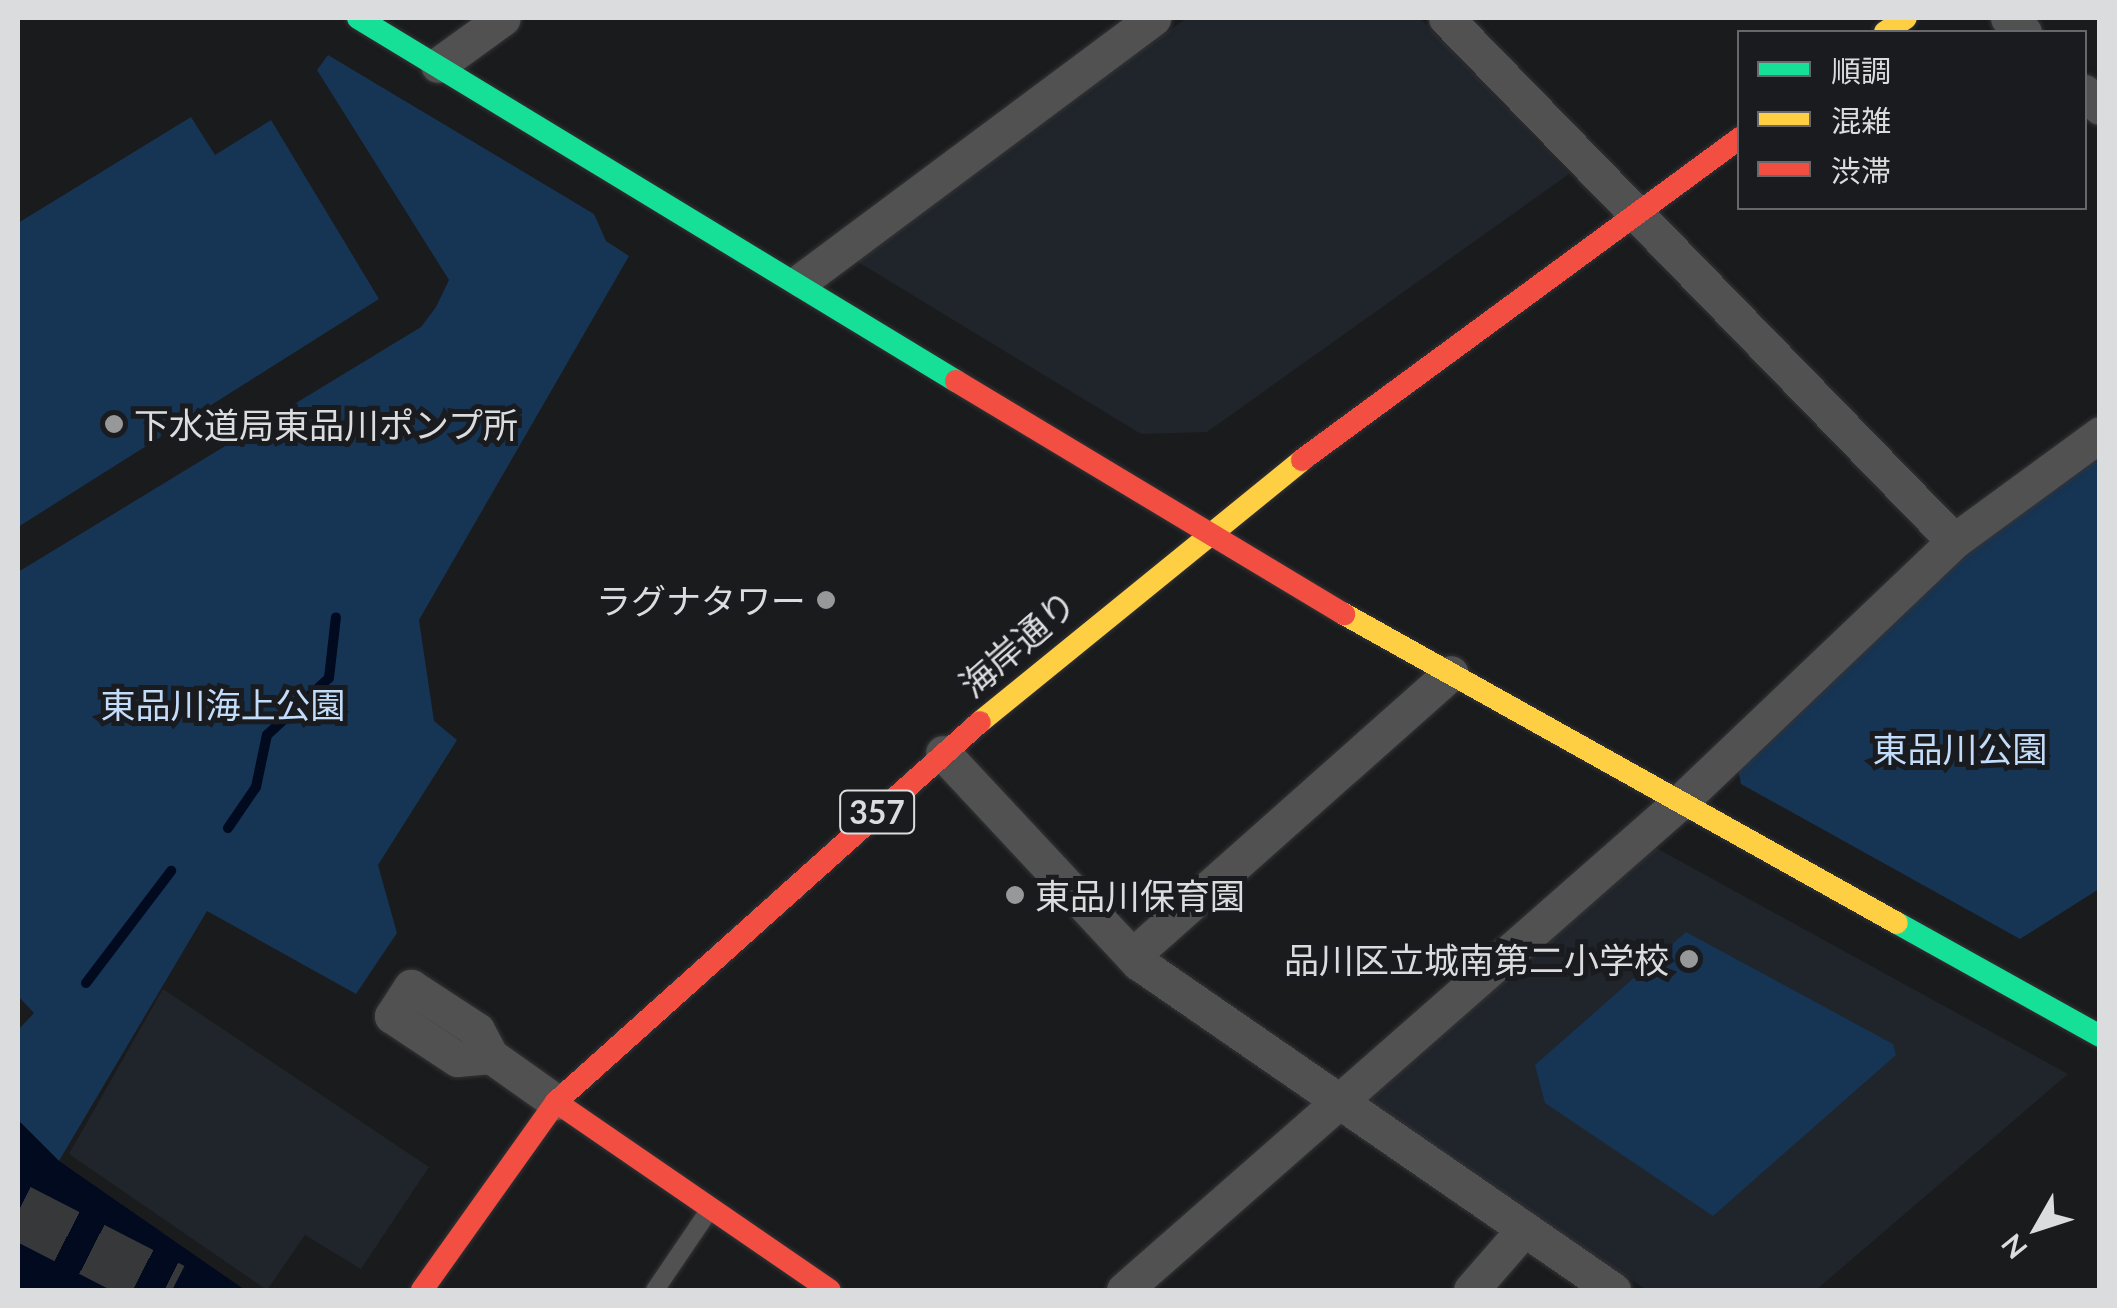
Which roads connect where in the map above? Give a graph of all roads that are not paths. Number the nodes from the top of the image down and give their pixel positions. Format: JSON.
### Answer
{"nodes":[{"id":1,"x":358,"y":18,"type":"edge"},
{"id":2,"x":503,"y":18,"type":"edge"},
{"id":3,"x":1153,"y":18,"type":"edge"},
{"id":4,"x":1446,"y":18,"type":"edge"},
{"id":5,"x":438,"y":65,"type":"junction"},
{"id":6,"x":1737,"y":140,"type":"edge"},
{"id":7,"x":1637,"y":211,"type":"junction"},
{"id":8,"x":802,"y":280,"type":"junction"},
{"id":9,"x":2100,"y":434,"type":"edge"},
{"id":10,"x":1205,"y":531,"type":"junction"},
{"id":11,"x":1954,"y":541,"type":"junction"},
{"id":12,"x":1451,"y":674,"type":"junction"},
{"id":13,"x":944,"y":752,"type":"junction"},
{"id":14,"x":1679,"y":803,"type":"junction"},
{"id":15,"x":1132,"y":956,"type":"junction"},
{"id":16,"x":2100,"y":1036,"type":"edge"},
{"id":17,"x":491,"y":1056,"type":"dead end"},
{"id":18,"x":1339,"y":1101,"type":"junction"},
{"id":19,"x":556,"y":1102,"type":"junction"},
{"id":20,"x":710,"y":1209,"type":"junction"},
{"id":21,"x":1524,"y":1229,"type":"junction"},
{"id":22,"x":422,"y":1290,"type":"edge"},
{"id":23,"x":655,"y":1290,"type":"edge"},
{"id":24,"x":830,"y":1290,"type":"edge"},
{"id":25,"x":1124,"y":1290,"type":"edge"},
{"id":26,"x":1470,"y":1290,"type":"edge"},
{"id":27,"x":1614,"y":1290,"type":"edge"}],
"edges":[{"from":1,"to":5,"type":"main road"},
{"from":2,"to":5,"type":"street"},
{"from":3,"to":8,"type":"street"},
{"from":4,"to":7,"type":"street"},
{"from":5,"to":8,"type":"main road"},
{"from":6,"to":7,"type":"main road","name":"海岸通り","number":"357"},
{"from":7,"to":10,"type":"main road","name":"海岸通り","number":"357"},
{"from":7,"to":11,"type":"street"},
{"from":8,"to":10,"type":"main road"},
{"from":9,"to":11,"type":"street"},
{"from":10,"to":12,"type":"main road"},
{"from":10,"to":13,"type":"main road","name":"海岸通り","number":"357"},
{"from":11,"to":14,"type":"street"},
{"from":12,"to":14,"type":"main road"},
{"from":12,"to":15,"type":"street"},
{"from":13,"to":15,"type":"street"},
{"from":13,"to":19,"type":"main road","name":"海岸通り","number":"357"},
{"from":14,"to":16,"type":"main road"},
{"from":14,"to":18,"type":"street"},
{"from":15,"to":18,"type":"street"},
{"from":17,"to":19,"type":"street"},
{"from":18,"to":21,"type":"street"},
{"from":18,"to":25,"type":"street"},
{"from":19,"to":20,"type":"main road"},
{"from":19,"to":22,"type":"main road","name":"海岸通り","number":"357"},
{"from":20,"to":23,"type":"lane"},
{"from":20,"to":24,"type":"main road"},
{"from":21,"to":26,"type":"street"},
{"from":21,"to":27,"type":"street"}]}
